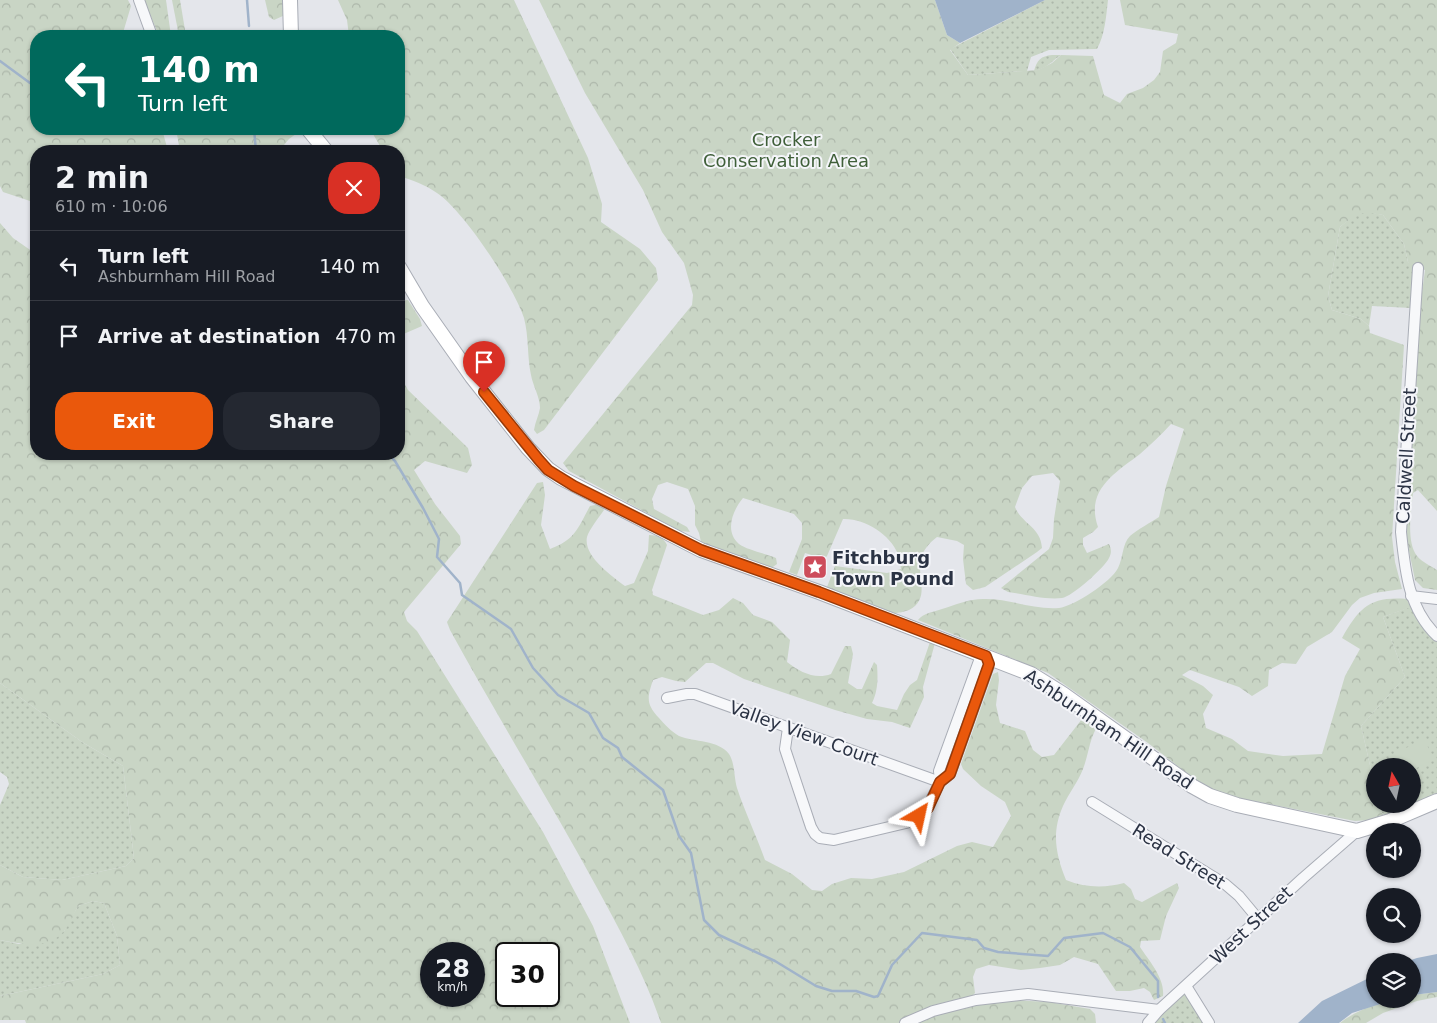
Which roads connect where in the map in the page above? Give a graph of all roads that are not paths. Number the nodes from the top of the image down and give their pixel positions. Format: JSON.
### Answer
{"nodes":[{"id":1,"x":139,"y":0,"type":"edge"},
{"id":2,"x":290,"y":0,"type":"edge"},
{"id":3,"x":150,"y":30,"type":"edge"},
{"id":4,"x":291,"y":30,"type":"edge"},
{"id":5,"x":313,"y":135,"type":"edge"},
{"id":6,"x":321,"y":145,"type":"edge"},
{"id":7,"x":1418,"y":268,"type":"dead end"},
{"id":8,"x":405,"y":277,"type":"edge"},
{"id":9,"x":1411,"y":596,"type":"junction"},
{"id":10,"x":1437,"y":599,"type":"edge"},
{"id":11,"x":1437,"y":636,"type":"edge"},
{"id":12,"x":986,"y":656,"type":"junction"},
{"id":13,"x":667,"y":698,"type":"dead end"},
{"id":14,"x":788,"y":728,"type":"junction"},
{"id":15,"x":940,"y":782,"type":"junction"},
{"id":16,"x":1437,"y":801,"type":"edge"},
{"id":17,"x":1092,"y":802,"type":"dead end"},
{"id":18,"x":1357,"y":831,"type":"junction"},
{"id":19,"x":1259,"y":920,"type":"junction"},
{"id":20,"x":1186,"y":986,"type":"junction"},
{"id":21,"x":1159,"y":1010,"type":"junction"},
{"id":22,"x":904,"y":1023,"type":"edge"},
{"id":23,"x":1148,"y":1023,"type":"edge"},
{"id":24,"x":1209,"y":1023,"type":"edge"}],
"edges":[{"from":1,"to":3,"type":"street"},
{"from":2,"to":4,"type":"street"},
{"from":5,"to":6,"type":"street"},
{"from":7,"to":9,"type":"street","name":"Caldwell Street"},
{"from":8,"to":12,"type":"street","name":"Ashburnham Hill Road"},
{"from":9,"to":10,"type":"street"},
{"from":9,"to":11,"type":"street","name":"Caldwell Street"},
{"from":12,"to":15,"type":"street"},
{"from":12,"to":18,"type":"street","name":"Ashburnham Hill Road"},
{"from":13,"to":14,"type":"street","name":"Valley View Court"},
{"from":14,"to":15,"type":"street","name":"Valley View Court"},
{"from":14,"to":15,"type":"street"},
{"from":16,"to":18,"type":"street"},
{"from":17,"to":19,"type":"street","name":"Read Street"},
{"from":18,"to":19,"type":"street","name":"West Street"},
{"from":19,"to":20,"type":"street","name":"West Street"},
{"from":20,"to":21,"type":"street","name":"West Street"},
{"from":20,"to":24,"type":"street"},
{"from":21,"to":22,"type":"street"},
{"from":21,"to":23,"type":"street","name":"West Street"}]}
